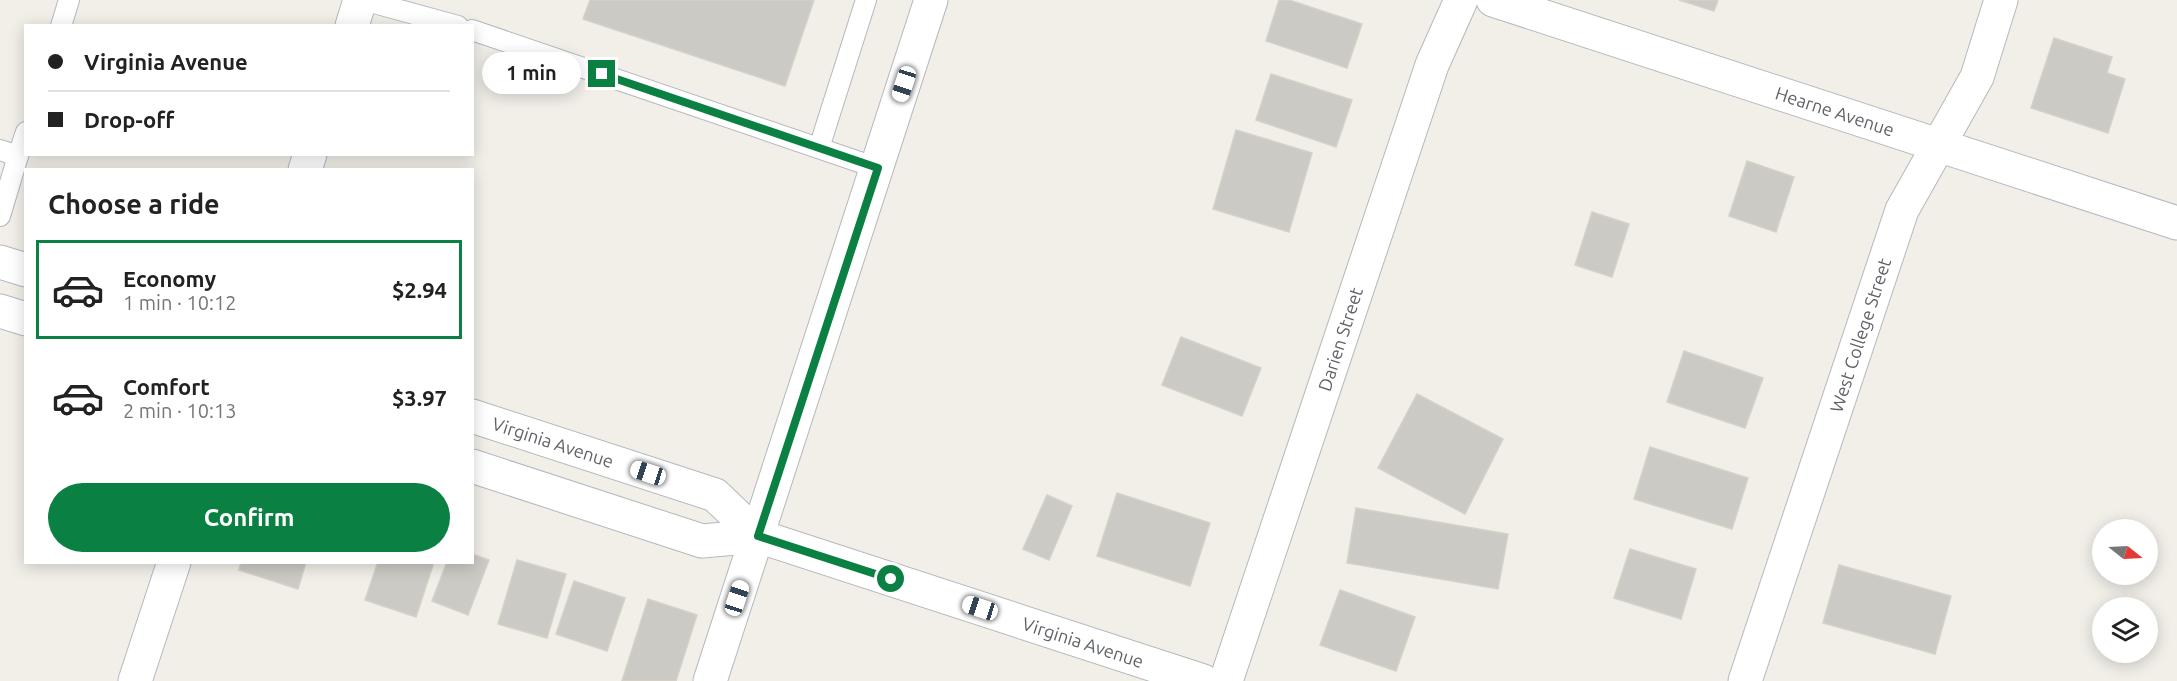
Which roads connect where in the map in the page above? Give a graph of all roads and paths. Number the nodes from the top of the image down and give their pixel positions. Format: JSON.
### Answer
{"nodes":[{"id":1,"x":69,"y":0,"type":"edge"},
{"id":2,"x":362,"y":0,"type":"edge"},
{"id":3,"x":866,"y":0,"type":"edge"},
{"id":4,"x":931,"y":0,"type":"edge"},
{"id":5,"x":1461,"y":0,"type":"edge"},
{"id":6,"x":1493,"y":0,"type":"edge"},
{"id":7,"x":2001,"y":0,"type":"edge"},
{"id":8,"x":62,"y":24,"type":"edge"},
{"id":9,"x":353,"y":24,"type":"edge"},
{"id":10,"x":451,"y":24,"type":"edge"},
{"id":11,"x":474,"y":31,"type":"edge"},
{"id":12,"x":24,"y":134,"type":"edge"},
{"id":13,"x":1939,"y":145,"type":"junction"},
{"id":14,"x":819,"y":148,"type":"junction"},
{"id":15,"x":9,"y":153,"type":"edge"},
{"id":16,"x":878,"y":168,"type":"junction"},
{"id":17,"x":0,"y":216,"type":"edge"},
{"id":18,"x":2177,"y":223,"type":"edge"},
{"id":19,"x":0,"y":262,"type":"edge"},
{"id":20,"x":24,"y":269,"type":"edge"},
{"id":21,"x":0,"y":311,"type":"edge"},
{"id":22,"x":24,"y":318,"type":"edge"},
{"id":23,"x":474,"y":417,"type":"edge"},
{"id":24,"x":474,"y":467,"type":"edge"},
{"id":25,"x":758,"y":536,"type":"junction"},
{"id":26,"x":173,"y":564,"type":"edge"},
{"id":27,"x":135,"y":681,"type":"edge"},
{"id":28,"x":710,"y":681,"type":"edge"},
{"id":29,"x":1203,"y":681,"type":"edge"},
{"id":30,"x":1226,"y":681,"type":"edge"},
{"id":31,"x":1745,"y":681,"type":"edge"}],
"edges":[{"from":1,"to":8,"type":"lane"},
{"from":2,"to":9,"type":"street"},
{"from":2,"to":10,"type":"lane"},
{"from":3,"to":14,"type":"lane"},
{"from":4,"to":16,"type":"street"},
{"from":5,"to":30,"type":"street","name":"Darien Street"},
{"from":6,"to":13,"type":"street","name":"Hearne Avenue"},
{"from":7,"to":13,"type":"street","name":"West College Street"},
{"from":11,"to":14,"type":"lane"},
{"from":12,"to":15,"type":"lane"},
{"from":13,"to":18,"type":"street","name":"Hearne Avenue"},
{"from":13,"to":31,"type":"street","name":"West College Street"},
{"from":14,"to":16,"type":"lane"},
{"from":15,"to":17,"type":"lane"},
{"from":16,"to":25,"type":"street"},
{"from":19,"to":20,"type":"street"},
{"from":21,"to":22,"type":"street"},
{"from":23,"to":25,"type":"street","name":"Virginia Avenue"},
{"from":24,"to":25,"type":"street","name":"Virginia Avenue"},
{"from":25,"to":28,"type":"street"},
{"from":25,"to":29,"type":"street","name":"Virginia Avenue"},
{"from":26,"to":27,"type":"street"}]}
